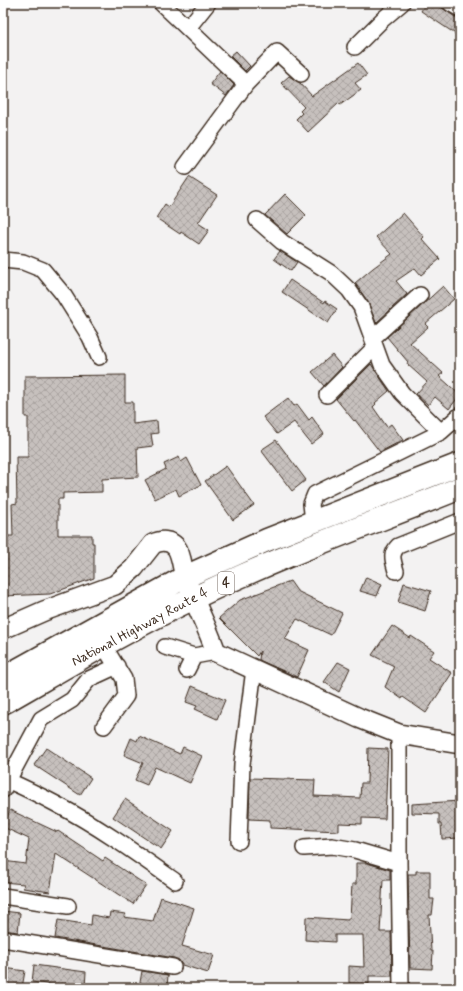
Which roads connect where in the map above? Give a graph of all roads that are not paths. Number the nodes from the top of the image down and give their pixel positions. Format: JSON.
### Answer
{"nodes":[{"id":1,"x":161,"y":3,"type":"edge"},
{"id":2,"x":208,"y":3,"type":"edge"},
{"id":3,"x":402,"y":3,"type":"edge"},
{"id":4,"x":450,"y":3,"type":"edge"},
{"id":5,"x":460,"y":9,"type":"edge"},
{"id":6,"x":188,"y":28,"type":"junction"},
{"id":7,"x":355,"y":48,"type":"dead end"},
{"id":8,"x":301,"y":74,"type":"dead end"},
{"id":9,"x":246,"y":84,"type":"junction"},
{"id":10,"x":185,"y":166,"type":"dead end"},
{"id":11,"x":257,"y":220,"type":"dead end"},
{"id":12,"x":3,"y":260,"type":"edge"},
{"id":13,"x":420,"y":295,"type":"dead end"},
{"id":14,"x":374,"y":343,"type":"junction"},
{"id":15,"x":99,"y":356,"type":"dead end"},
{"id":16,"x":327,"y":395,"type":"dead end"},
{"id":17,"x":460,"y":415,"type":"edge"},
{"id":18,"x":441,"y":432,"type":"junction"},
{"id":19,"x":460,"y":464,"type":"edge"},
{"id":20,"x":460,"y":488,"type":"edge"},
{"id":21,"x":312,"y":521,"type":"junction"},
{"id":22,"x":460,"y":521,"type":"edge"},
{"id":23,"x":396,"y":571,"type":"dead end"},
{"id":24,"x":185,"y":577,"type":"junction"},
{"id":25,"x":194,"y":598,"type":"junction"},
{"id":26,"x":3,"y":629,"type":"edge"},
{"id":27,"x":104,"y":646,"type":"junction"},
{"id":28,"x":165,"y":646,"type":"dead end"},
{"id":29,"x":216,"y":652,"type":"junction"},
{"id":30,"x":194,"y":656,"type":"junction"},
{"id":31,"x":116,"y":666,"type":"junction"},
{"id":32,"x":254,"y":669,"type":"junction"},
{"id":33,"x":187,"y":670,"type":"dead end"},
{"id":34,"x":3,"y":678,"type":"edge"},
{"id":35,"x":3,"y":703,"type":"edge"},
{"id":36,"x":104,"y":726,"type":"dead end"},
{"id":37,"x":399,"y":734,"type":"junction"},
{"id":38,"x":460,"y":744,"type":"edge"},
{"id":39,"x":6,"y":785,"type":"edge"},
{"id":40,"x":239,"y":841,"type":"dead end"},
{"id":41,"x":304,"y":848,"type":"dead end"},
{"id":42,"x":399,"y":863,"type":"junction"},
{"id":43,"x":175,"y":881,"type":"dead end"},
{"id":44,"x":3,"y":896,"type":"edge"},
{"id":45,"x":68,"y":906,"type":"dead end"},
{"id":46,"x":3,"y":939,"type":"edge"},
{"id":47,"x":173,"y":967,"type":"dead end"},
{"id":48,"x":402,"y":988,"type":"edge"}],
"edges":[{"from":1,"to":6,"type":"street"},
{"from":2,"to":6,"type":"street"},
{"from":3,"to":7,"type":"street"},
{"from":4,"to":5,"type":"street"},
{"from":6,"to":9,"type":"street"},
{"from":8,"to":9,"type":"street"},
{"from":9,"to":10,"type":"street"},
{"from":11,"to":14,"type":"street"},
{"from":12,"to":15,"type":"street"},
{"from":13,"to":14,"type":"street"},
{"from":14,"to":16,"type":"street"},
{"from":14,"to":18,"type":"street"},
{"from":17,"to":18,"type":"street"},
{"from":18,"to":21,"type":"street"},
{"from":19,"to":21,"type":"highway","name":"National Highway Route 4","number":"4"},
{"from":20,"to":25,"type":"highway","name":"National Highway Route 4","number":"4"},
{"from":21,"to":24,"type":"highway","name":"National Highway Route 4","number":"4"},
{"from":22,"to":23,"type":"street"},
{"from":24,"to":25,"type":"street"},
{"from":24,"to":26,"type":"street"},
{"from":24,"to":34,"type":"highway","name":"National Highway Route 4","number":"4"},
{"from":25,"to":27,"type":"highway","name":"National Highway Route 4","number":"4"},
{"from":25,"to":29,"type":"street"},
{"from":27,"to":31,"type":"street"},
{"from":27,"to":35,"type":"highway","name":"National Highway Route 4","number":"4"},
{"from":28,"to":30,"type":"street"},
{"from":29,"to":30,"type":"street"},
{"from":29,"to":32,"type":"street"},
{"from":30,"to":33,"type":"street"},
{"from":31,"to":36,"type":"street"},
{"from":31,"to":39,"type":"street"},
{"from":32,"to":37,"type":"street"},
{"from":32,"to":40,"type":"street"},
{"from":37,"to":38,"type":"street"},
{"from":37,"to":42,"type":"street"},
{"from":39,"to":43,"type":"street"},
{"from":41,"to":42,"type":"street"},
{"from":42,"to":48,"type":"street"},
{"from":44,"to":45,"type":"street"},
{"from":46,"to":47,"type":"street"}]}
